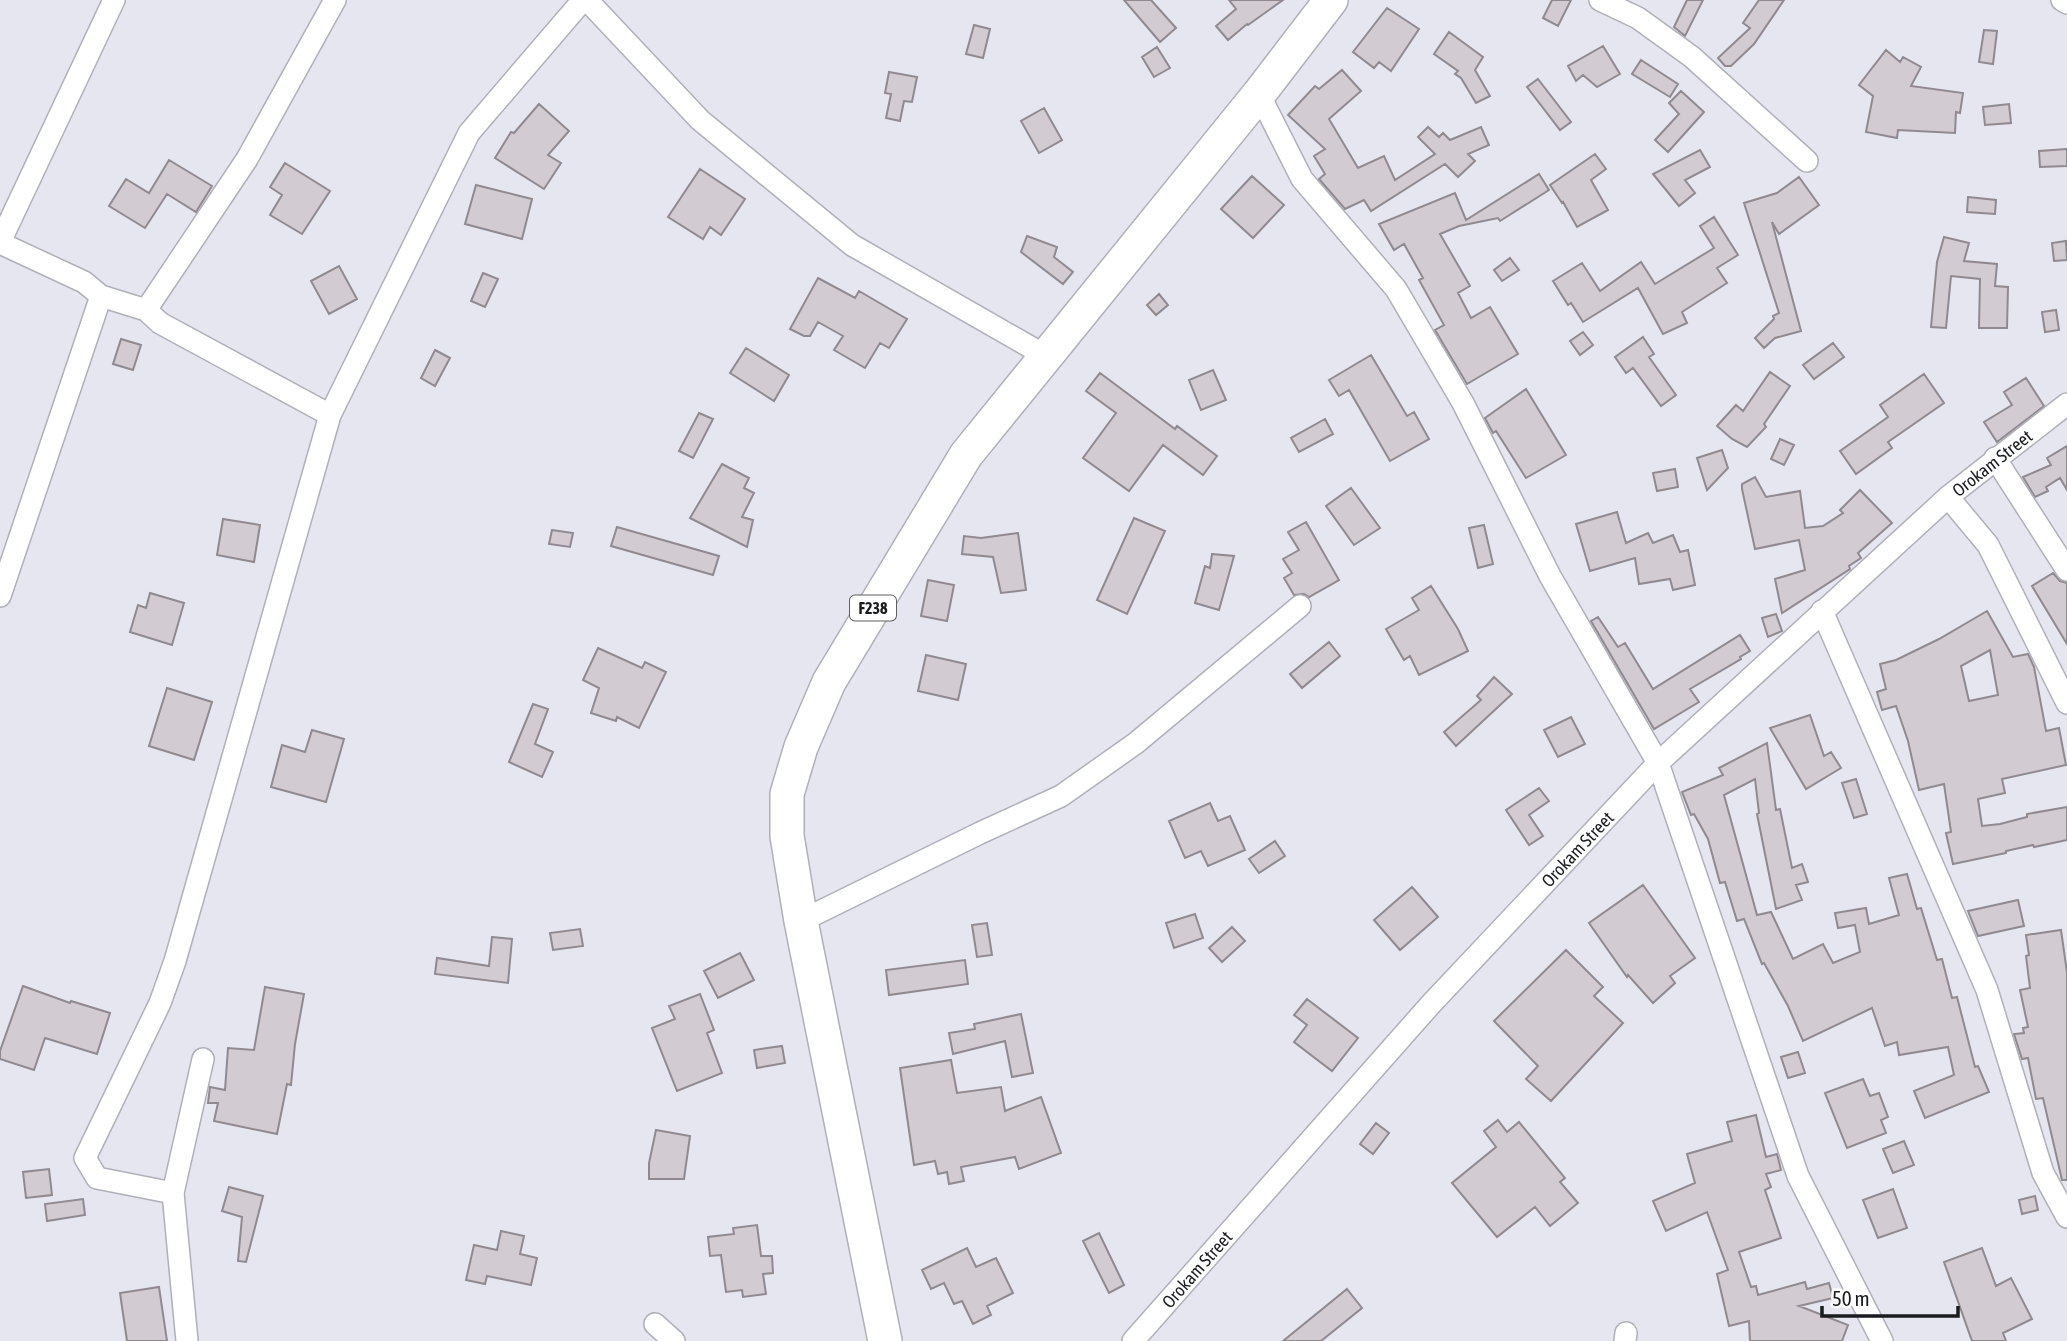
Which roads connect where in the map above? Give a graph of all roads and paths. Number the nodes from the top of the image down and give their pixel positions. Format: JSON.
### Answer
{"nodes":[{"id":1,"x":114,"y":0,"type":"edge"},
{"id":2,"x":335,"y":0,"type":"edge"},
{"id":3,"x":585,"y":0,"type":"edge"},
{"id":4,"x":1331,"y":0,"type":"edge"},
{"id":5,"x":1600,"y":0,"type":"edge"},
{"id":6,"x":2062,"y":0,"type":"edge"},
{"id":7,"x":2067,"y":4,"type":"edge"},
{"id":8,"x":1259,"y":94,"type":"junction"},
{"id":9,"x":1807,"y":161,"type":"dead end"},
{"id":10,"x":0,"y":243,"type":"edge"},
{"id":11,"x":101,"y":296,"type":"junction"},
{"id":12,"x":146,"y":310,"type":"junction"},
{"id":13,"x":1046,"y":356,"type":"junction"},
{"id":14,"x":2067,"y":404,"type":"edge"},
{"id":15,"x":330,"y":415,"type":"junction"},
{"id":16,"x":1995,"y":458,"type":"junction"},
{"id":17,"x":1948,"y":497,"type":"junction"},
{"id":18,"x":2067,"y":570,"type":"edge"},
{"id":19,"x":0,"y":596,"type":"edge"},
{"id":20,"x":1300,"y":606,"type":"dead end"},
{"id":21,"x":1822,"y":611,"type":"junction"},
{"id":22,"x":2067,"y":703,"type":"edge"},
{"id":23,"x":1658,"y":763,"type":"junction"},
{"id":24,"x":801,"y":921,"type":"junction"},
{"id":25,"x":202,"y":1059,"type":"dead end"},
{"id":26,"x":173,"y":1193,"type":"junction"},
{"id":27,"x":2067,"y":1217,"type":"edge"},
{"id":28,"x":655,"y":1324,"type":"dead end"},
{"id":29,"x":187,"y":1341,"type":"edge"},
{"id":30,"x":674,"y":1341,"type":"edge"},
{"id":31,"x":885,"y":1341,"type":"edge"},
{"id":32,"x":1133,"y":1341,"type":"edge"},
{"id":33,"x":1882,"y":1341,"type":"edge"}],
"edges":[{"from":1,"to":10,"type":"street"},
{"from":2,"to":12,"type":"street"},
{"from":3,"to":13,"type":"street"},
{"from":3,"to":15,"type":"street"},
{"from":4,"to":8,"type":"main road","number":"F238"},
{"from":5,"to":9,"type":"street"},
{"from":6,"to":7,"type":"street"},
{"from":8,"to":13,"type":"main road","number":"F238"},
{"from":8,"to":23,"type":"street"},
{"from":10,"to":11,"type":"street"},
{"from":11,"to":12,"type":"street"},
{"from":11,"to":19,"type":"street"},
{"from":12,"to":15,"type":"street"},
{"from":13,"to":24,"type":"main road","number":"F238"},
{"from":14,"to":16,"type":"street","name":"Orokam Street"},
{"from":15,"to":26,"type":"street"},
{"from":16,"to":17,"type":"street","name":"Orokam Street"},
{"from":16,"to":18,"type":"street"},
{"from":17,"to":21,"type":"street","name":"Orokam Street"},
{"from":17,"to":22,"type":"street"},
{"from":20,"to":24,"type":"street"},
{"from":21,"to":23,"type":"street","name":"Orokam Street"},
{"from":21,"to":27,"type":"street"},
{"from":23,"to":32,"type":"street","name":"Orokam Street"},
{"from":23,"to":33,"type":"street"},
{"from":24,"to":31,"type":"main road","number":"F238"},
{"from":25,"to":26,"type":"street"},
{"from":26,"to":29,"type":"street"},
{"from":28,"to":30,"type":"street"}]}
